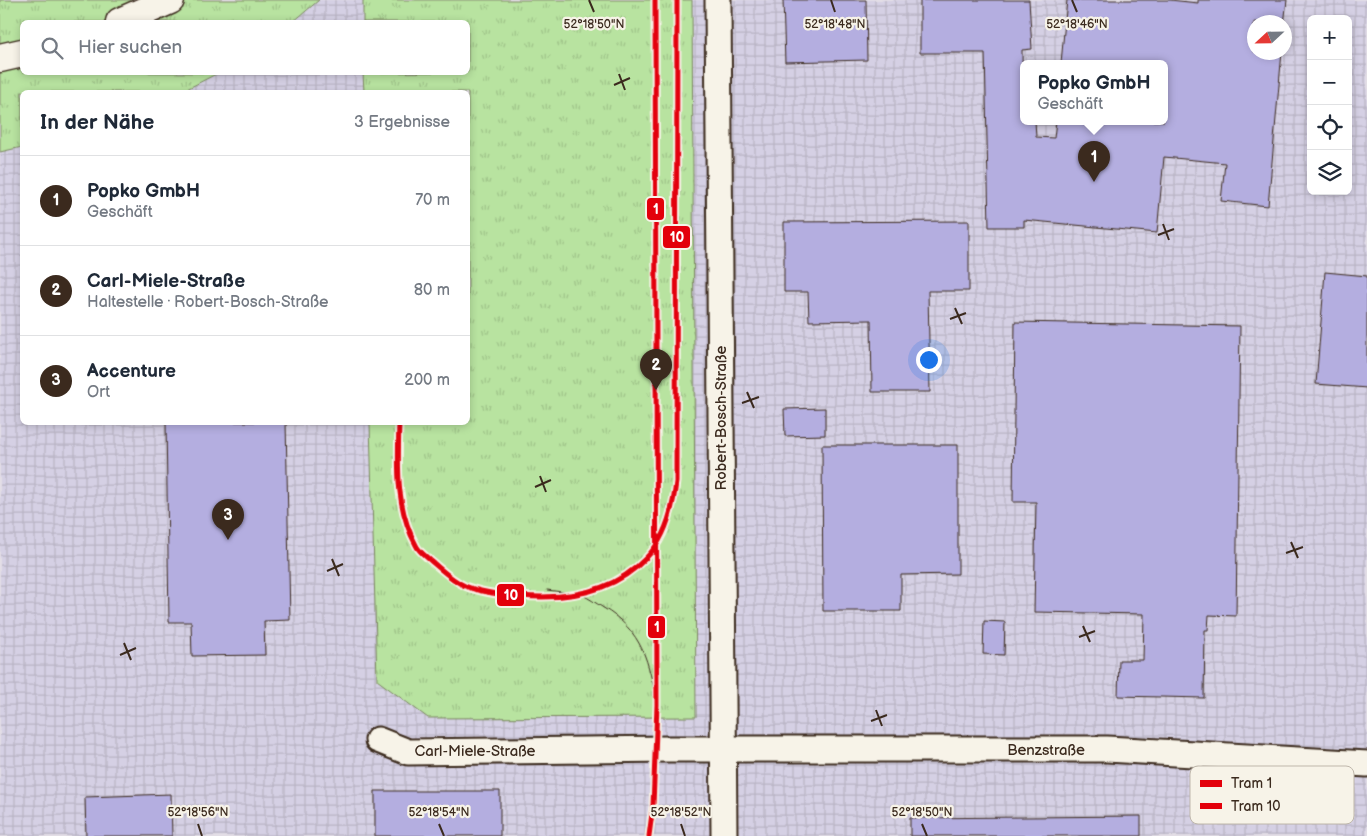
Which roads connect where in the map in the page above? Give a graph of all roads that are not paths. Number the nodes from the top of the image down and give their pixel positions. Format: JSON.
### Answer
{"nodes":[{"id":1,"x":170,"y":0,"type":"edge"},
{"id":2,"x":718,"y":0,"type":"edge"},
{"id":3,"x":125,"y":20,"type":"edge"},
{"id":4,"x":20,"y":53,"type":"edge"},
{"id":5,"x":0,"y":58,"type":"edge"},
{"id":6,"x":378,"y":740,"type":"dead end"},
{"id":7,"x":724,"y":750,"type":"junction"},
{"id":8,"x":1367,"y":764,"type":"edge"},
{"id":9,"x":724,"y":836,"type":"edge"}],
"edges":[{"from":1,"to":3,"type":"main road"},
{"from":2,"to":7,"type":"street","name":"Robert-Bosch-Straße"},
{"from":4,"to":5,"type":"main road"},
{"from":6,"to":7,"type":"street","name":"Carl-Miele-Straße"},
{"from":7,"to":8,"type":"street","name":"Benzstraße"},
{"from":7,"to":9,"type":"street","name":"Robert-Bosch-Straße"}]}
